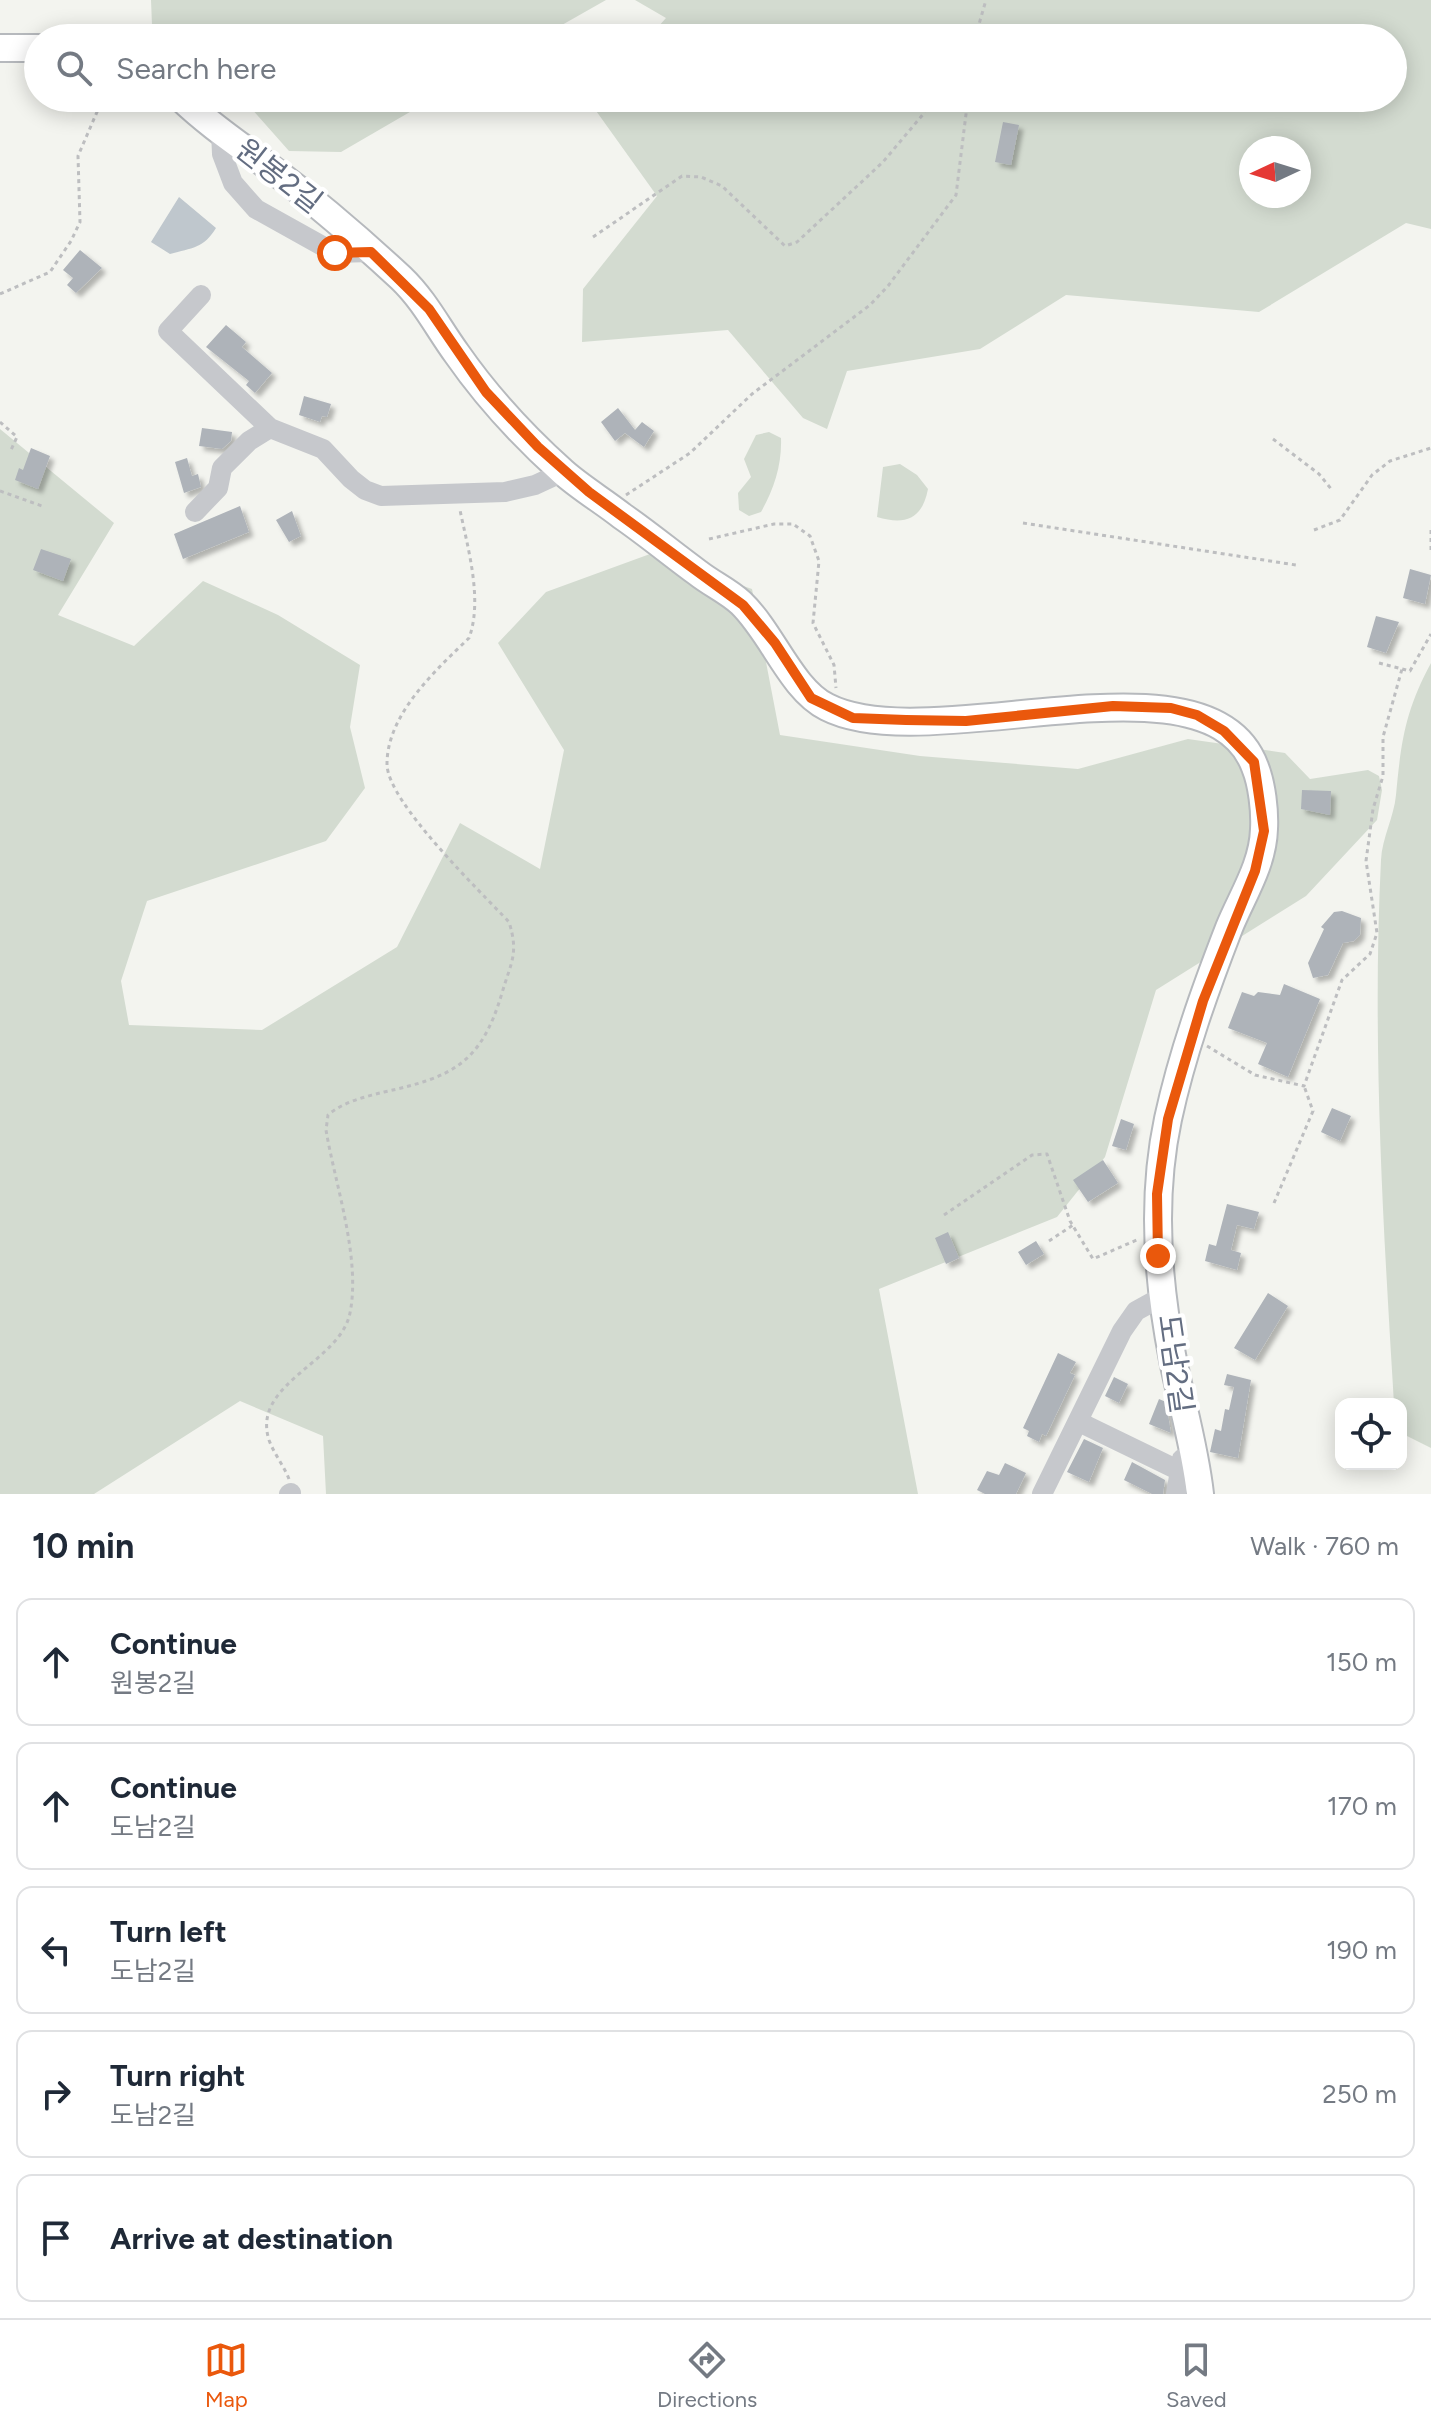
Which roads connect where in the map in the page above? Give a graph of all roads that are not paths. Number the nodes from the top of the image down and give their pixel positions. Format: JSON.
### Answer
{"nodes":[{"id":1,"x":0,"y":48,"type":"edge"},
{"id":2,"x":24,"y":48,"type":"edge"},
{"id":3,"x":198,"y":112,"type":"edge"},
{"id":4,"x":221,"y":131,"type":"junction"},
{"id":5,"x":371,"y":252,"type":"junction"},
{"id":6,"x":201,"y":295,"type":"dead end"},
{"id":7,"x":270,"y":428,"type":"junction"},
{"id":8,"x":563,"y":472,"type":"junction"},
{"id":9,"x":195,"y":512,"type":"dead end"},
{"id":10,"x":1165,"y":1295,"type":"junction"},
{"id":11,"x":1186,"y":1415,"type":"junction"},
{"id":12,"x":1079,"y":1422,"type":"junction"},
{"id":13,"x":1182,"y":1472,"type":"junction"},
{"id":14,"x":1042,"y":1494,"type":"edge"},
{"id":15,"x":1176,"y":1494,"type":"edge"},
{"id":16,"x":1200,"y":1494,"type":"edge"}],
"edges":[{"from":1,"to":2,"type":"main road"},
{"from":3,"to":4,"type":"main road","name":"원봉2길"},
{"from":4,"to":5,"type":"main road","name":"원봉2길"},
{"from":4,"to":5,"type":"street"},
{"from":5,"to":8,"type":"main road","name":"원봉2길"},
{"from":6,"to":7,"type":"street"},
{"from":7,"to":8,"type":"street"},
{"from":7,"to":9,"type":"street"},
{"from":8,"to":10,"type":"main road","name":"도남2길"},
{"from":10,"to":11,"type":"main road","name":"도남2길"},
{"from":10,"to":12,"type":"street"},
{"from":11,"to":13,"type":"street","name":"도남2길"},
{"from":11,"to":16,"type":"main road"},
{"from":12,"to":13,"type":"street"},
{"from":12,"to":14,"type":"street"},
{"from":13,"to":15,"type":"street","name":"도남2길"}]}
